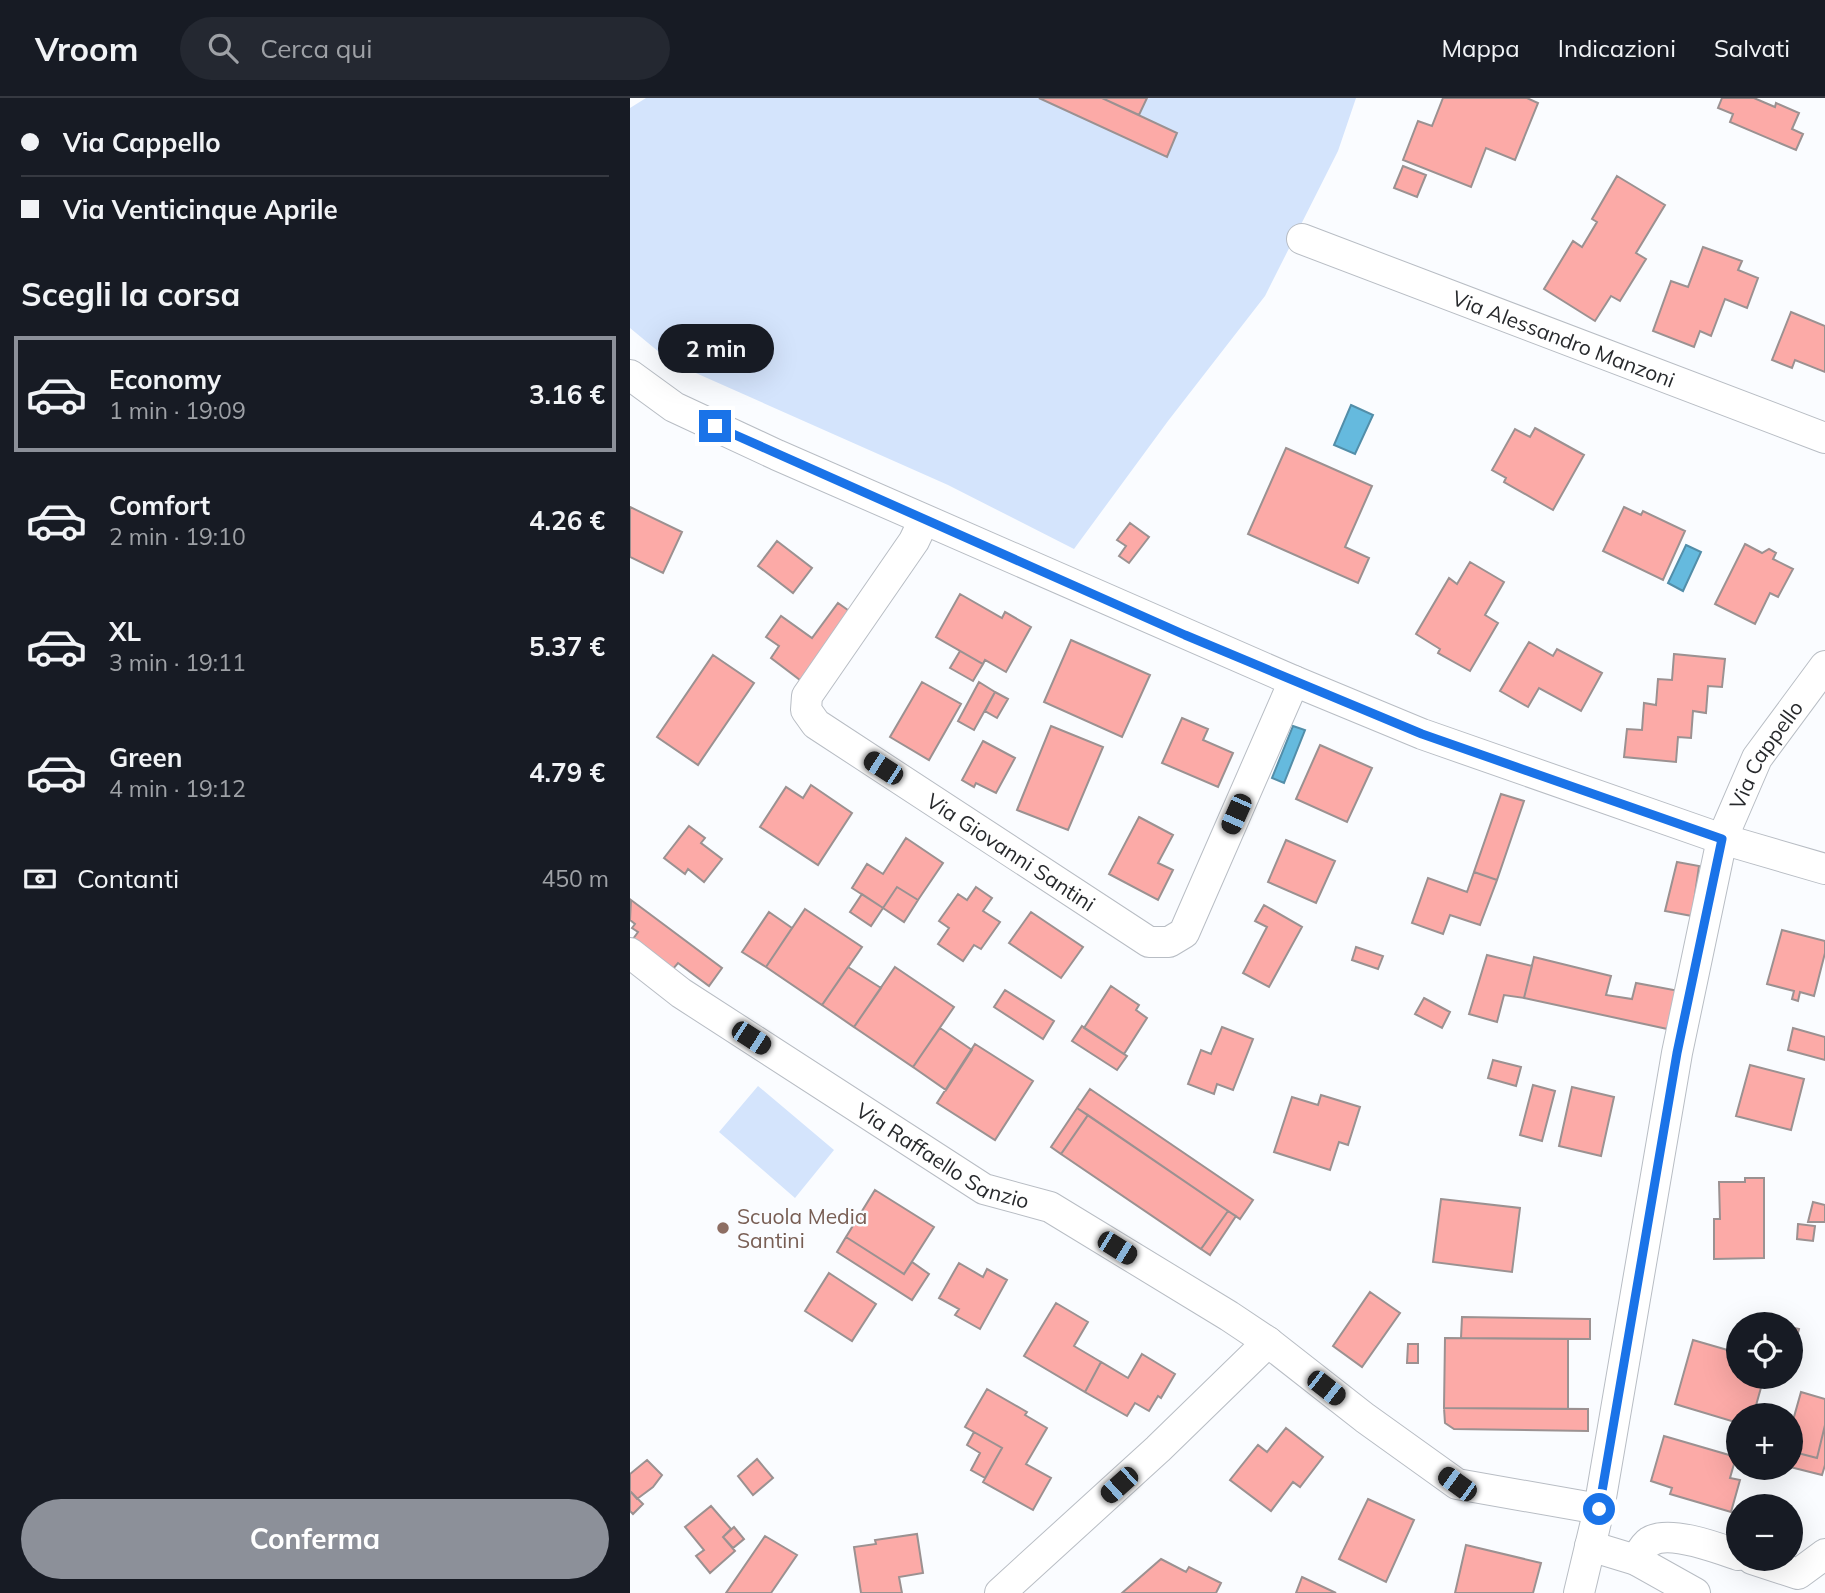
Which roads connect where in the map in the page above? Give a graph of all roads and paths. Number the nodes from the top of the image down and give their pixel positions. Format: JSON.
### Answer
{"nodes":[{"id":1,"x":1302,"y":239,"type":"dead end"},
{"id":2,"x":630,"y":376,"type":"edge"},
{"id":3,"x":1825,"y":438,"type":"edge"},
{"id":4,"x":924,"y":520,"type":"junction"},
{"id":5,"x":1825,"y":666,"type":"edge"},
{"id":6,"x":1294,"y":681,"type":"junction"},
{"id":7,"x":1722,"y":839,"type":"junction"},
{"id":8,"x":1825,"y":869,"type":"edge"},
{"id":9,"x":630,"y":953,"type":"edge"},
{"id":10,"x":1268,"y":1342,"type":"junction"},
{"id":11,"x":1599,"y":1509,"type":"junction"},
{"id":12,"x":1590,"y":1546,"type":"junction"},
{"id":13,"x":1726,"y":1551,"type":"edge"},
{"id":14,"x":1825,"y":1554,"type":"edge"},
{"id":15,"x":1636,"y":1560,"type":"junction"},
{"id":16,"x":1803,"y":1570,"type":"edge"},
{"id":17,"x":1000,"y":1593,"type":"edge"},
{"id":18,"x":1579,"y":1593,"type":"edge"},
{"id":19,"x":1695,"y":1593,"type":"edge"}],
"edges":[{"from":1,"to":3,"type":"street","name":"Via Alessandro Manzoni"},
{"from":2,"to":4,"type":"street"},
{"from":4,"to":6,"type":"street"},
{"from":4,"to":6,"type":"street","name":"Via Giovanni Santini"},
{"from":5,"to":7,"type":"street","name":"Via Cappello"},
{"from":6,"to":7,"type":"street"},
{"from":7,"to":8,"type":"street"},
{"from":7,"to":11,"type":"street","name":"Via Cappello"},
{"from":9,"to":10,"type":"street","name":"Via Raffaello Sanzio"},
{"from":10,"to":11,"type":"street","name":"Via Raffaello Sanzio"},
{"from":10,"to":17,"type":"street"},
{"from":11,"to":12,"type":"street","name":"Via Cappello"},
{"from":12,"to":15,"type":"street"},
{"from":12,"to":18,"type":"street","name":"Via Cappello"},
{"from":13,"to":15,"type":"street"},
{"from":14,"to":16,"type":"street"},
{"from":15,"to":19,"type":"street"}]}
